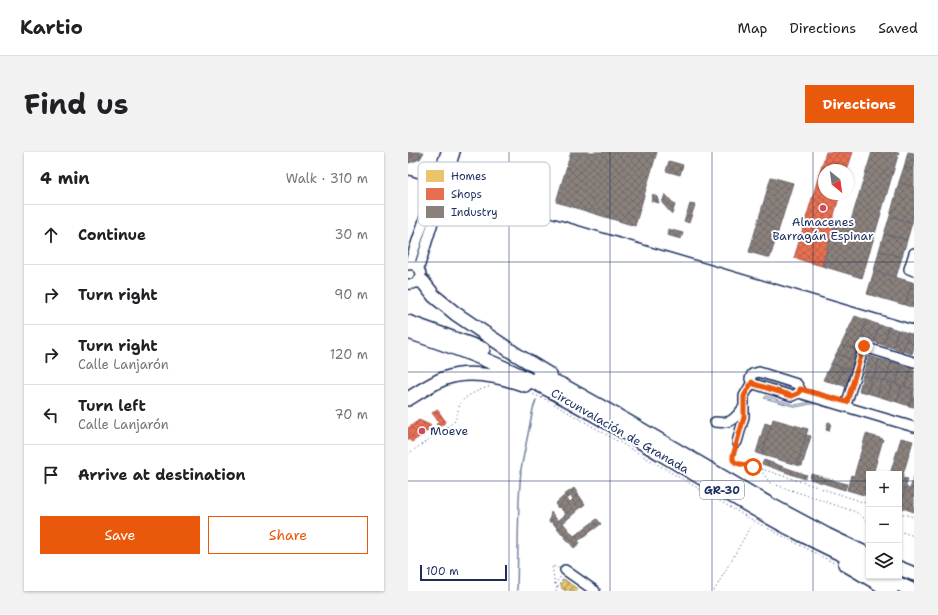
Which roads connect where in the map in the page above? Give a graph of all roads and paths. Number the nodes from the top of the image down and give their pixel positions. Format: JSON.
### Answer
{"nodes":[{"id":1,"x":455,"y":152,"type":"edge"},
{"id":2,"x":449,"y":162,"type":"edge"},
{"id":3,"x":425,"y":226,"type":"edge"},
{"id":4,"x":428,"y":226,"type":"edge"},
{"id":5,"x":914,"y":253,"type":"edge"},
{"id":6,"x":408,"y":265,"type":"edge"},
{"id":7,"x":914,"y":271,"type":"edge"},
{"id":8,"x":412,"y":280,"type":"edge"},
{"id":9,"x":408,"y":322,"type":"edge"},
{"id":10,"x":408,"y":332,"type":"edge"},
{"id":11,"x":914,"y":362,"type":"edge"},
{"id":12,"x":752,"y":382,"type":"junction"},
{"id":13,"x":562,"y":385,"type":"junction"},
{"id":14,"x":491,"y":386,"type":"dead end"},
{"id":15,"x":799,"y":391,"type":"junction"},
{"id":16,"x":528,"y":392,"type":"dead end"},
{"id":17,"x":408,"y":399,"type":"edge"},
{"id":18,"x":847,"y":402,"type":"junction"},
{"id":19,"x":744,"y":407,"type":"junction"},
{"id":20,"x":715,"y":422,"type":"dead end"},
{"id":21,"x":914,"y":422,"type":"edge"},
{"id":22,"x":616,"y":427,"type":"junction"},
{"id":23,"x":914,"y":427,"type":"edge"},
{"id":24,"x":736,"y":442,"type":"joint"},
{"id":25,"x":408,"y":454,"type":"edge"},
{"id":26,"x":762,"y":469,"type":"junction"},
{"id":27,"x":866,"y":503,"type":"edge"},
{"id":28,"x":902,"y":514,"type":"edge"},
{"id":29,"x":914,"y":517,"type":"edge"},
{"id":30,"x":866,"y":520,"type":"edge"},
{"id":31,"x":754,"y":521,"type":"junction"},
{"id":32,"x":902,"y":533,"type":"edge"},
{"id":33,"x":914,"y":536,"type":"edge"},
{"id":34,"x":829,"y":549,"type":"junction"},
{"id":35,"x":866,"y":563,"type":"edge"},
{"id":36,"x":866,"y":564,"type":"edge"},
{"id":37,"x":902,"y":565,"type":"edge"},
{"id":38,"x":839,"y":566,"type":"dead end"},
{"id":39,"x":902,"y":569,"type":"edge"},
{"id":40,"x":914,"y":569,"type":"edge"},
{"id":41,"x":565,"y":570,"type":"junction"},
{"id":42,"x":914,"y":574,"type":"edge"},
{"id":43,"x":889,"y":579,"type":"edge"},
{"id":44,"x":902,"y":579,"type":"edge"},
{"id":45,"x":914,"y":583,"type":"edge"},
{"id":46,"x":555,"y":584,"type":"junction"},
{"id":47,"x":557,"y":588,"type":"dead end"},
{"id":48,"x":914,"y":590,"type":"edge"},
{"id":49,"x":596,"y":591,"type":"edge"},
{"id":50,"x":714,"y":591,"type":"edge"},
{"id":51,"x":891,"y":591,"type":"edge"}],
"edges":[{"from":1,"to":2,"type":"street"},
{"from":3,"to":6,"type":"street"},
{"from":4,"to":8,"type":"street"},
{"from":5,"to":7,"type":"street"},
{"from":6,"to":8,"type":"street"},
{"from":8,"to":13,"type":"highway"},
{"from":9,"to":13,"type":"highway","name":"Circunvalación de Granada","number":"GR-30"},
{"from":10,"to":22,"type":"highway","name":"Circunvalación de Granada","number":"GR-30"},
{"from":11,"to":18,"type":"street"},
{"from":12,"to":15,"type":"street"},
{"from":12,"to":15,"type":"street"},
{"from":12,"to":19,"type":"street"},
{"from":13,"to":35,"type":"highway","name":"Circunvalación de Granada","number":"GR-30"},
{"from":14,"to":25,"type":"path"},
{"from":15,"to":18,"type":"street"},
{"from":15,"to":23,"type":"street"},
{"from":16,"to":31,"type":"path"},
{"from":17,"to":22,"type":"highway"},
{"from":18,"to":21,"type":"street"},
{"from":19,"to":20,"type":"street"},
{"from":19,"to":24,"type":"street"},
{"from":22,"to":34,"type":"highway","name":"Circunvalación de Granada","number":"GR-30"},
{"from":24,"to":26,"type":"path"},
{"from":26,"to":27,"type":"path"},
{"from":26,"to":30,"type":"path"},
{"from":28,"to":29,"type":"path"},
{"from":31,"to":38,"type":"path"},
{"from":31,"to":50,"type":"path"},
{"from":32,"to":33,"type":"path"},
{"from":34,"to":36,"type":"highway","name":"Circunvalación de Granada","number":"GR-30"},
{"from":34,"to":51,"type":"highway"},
{"from":37,"to":40,"type":"highway"},
{"from":39,"to":42,"type":"highway"},
{"from":41,"to":46,"type":"path"},
{"from":41,"to":46,"type":"path"},
{"from":41,"to":49,"type":"street"},
{"from":43,"to":48,"type":"highway"},
{"from":44,"to":45,"type":"highway"},
{"from":46,"to":47,"type":"path"}]}
